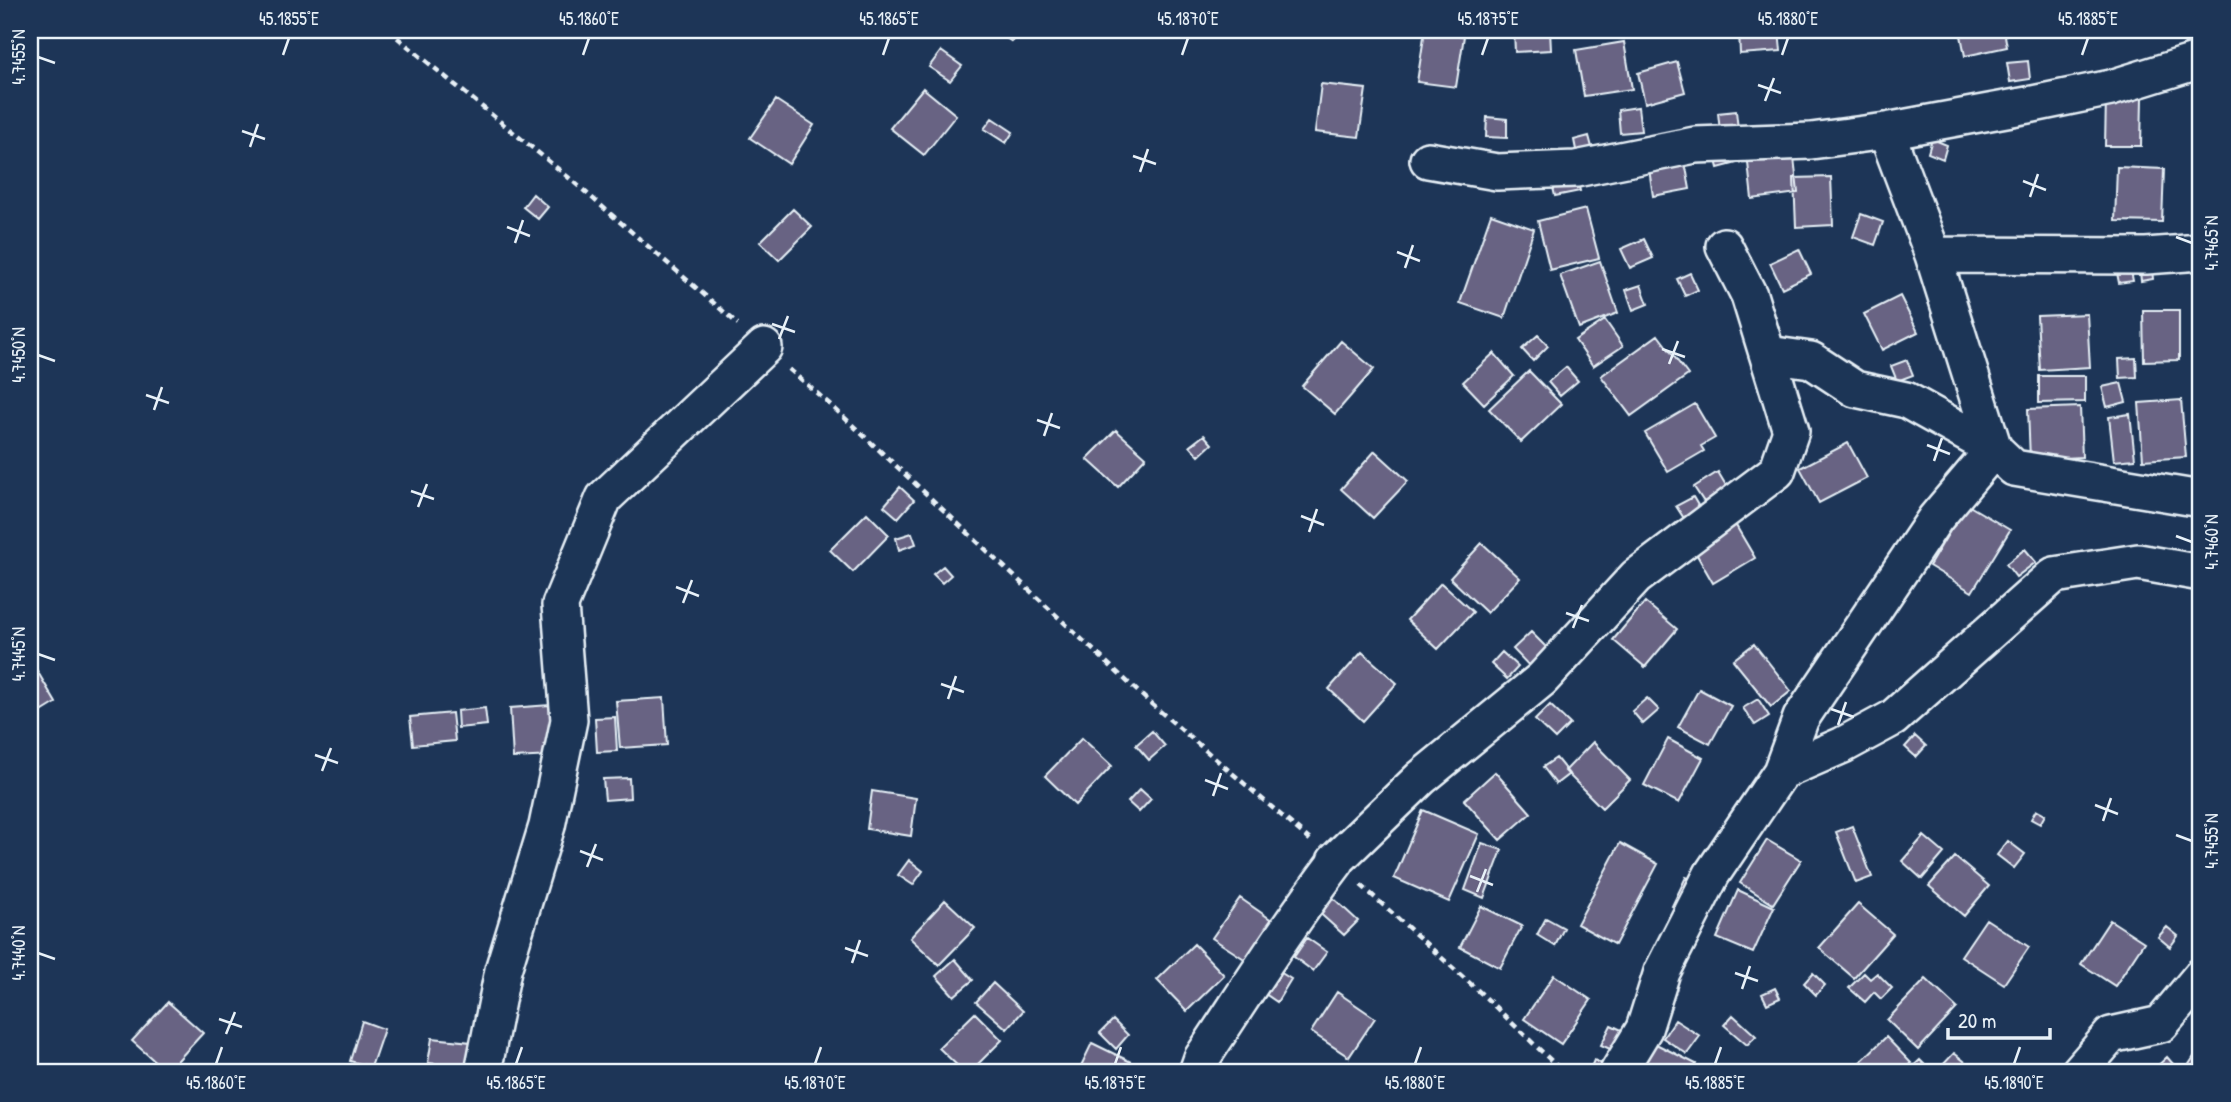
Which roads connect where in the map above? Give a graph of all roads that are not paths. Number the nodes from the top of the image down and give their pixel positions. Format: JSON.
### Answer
{"nodes":[{"id":1,"x":2201,"y":60,"type":"edge"},
{"id":2,"x":1886,"y":131,"type":"junction"},
{"id":3,"x":1429,"y":160,"type":"dead end"},
{"id":4,"x":1724,"y":246,"type":"dead end"},
{"id":5,"x":2201,"y":252,"type":"edge"},
{"id":6,"x":1933,"y":255,"type":"junction"},
{"id":7,"x":764,"y":347,"type":"road end"},
{"id":8,"x":1769,"y":354,"type":"junction"},
{"id":9,"x":1994,"y":449,"type":"junction"},
{"id":10,"x":2201,"y":499,"type":"edge"},
{"id":11,"x":2201,"y":573,"type":"edge"},
{"id":12,"x":1781,"y":772,"type":"junction"},
{"id":13,"x":2201,"y":976,"type":"edge"},
{"id":14,"x":483,"y":1072,"type":"edge"},
{"id":15,"x":1197,"y":1072,"type":"edge"},
{"id":16,"x":1618,"y":1072,"type":"edge"},
{"id":17,"x":2079,"y":1072,"type":"edge"}],
"edges":[{"from":1,"to":2,"type":"street"},
{"from":2,"to":3,"type":"street"},
{"from":2,"to":6,"type":"street"},
{"from":4,"to":8,"type":"street"},
{"from":5,"to":6,"type":"street"},
{"from":6,"to":9,"type":"street"},
{"from":7,"to":14,"type":"street"},
{"from":8,"to":9,"type":"street"},
{"from":8,"to":15,"type":"street"},
{"from":9,"to":10,"type":"street"},
{"from":9,"to":12,"type":"street"},
{"from":11,"to":12,"type":"street"},
{"from":12,"to":16,"type":"street"},
{"from":13,"to":17,"type":"street"}]}
